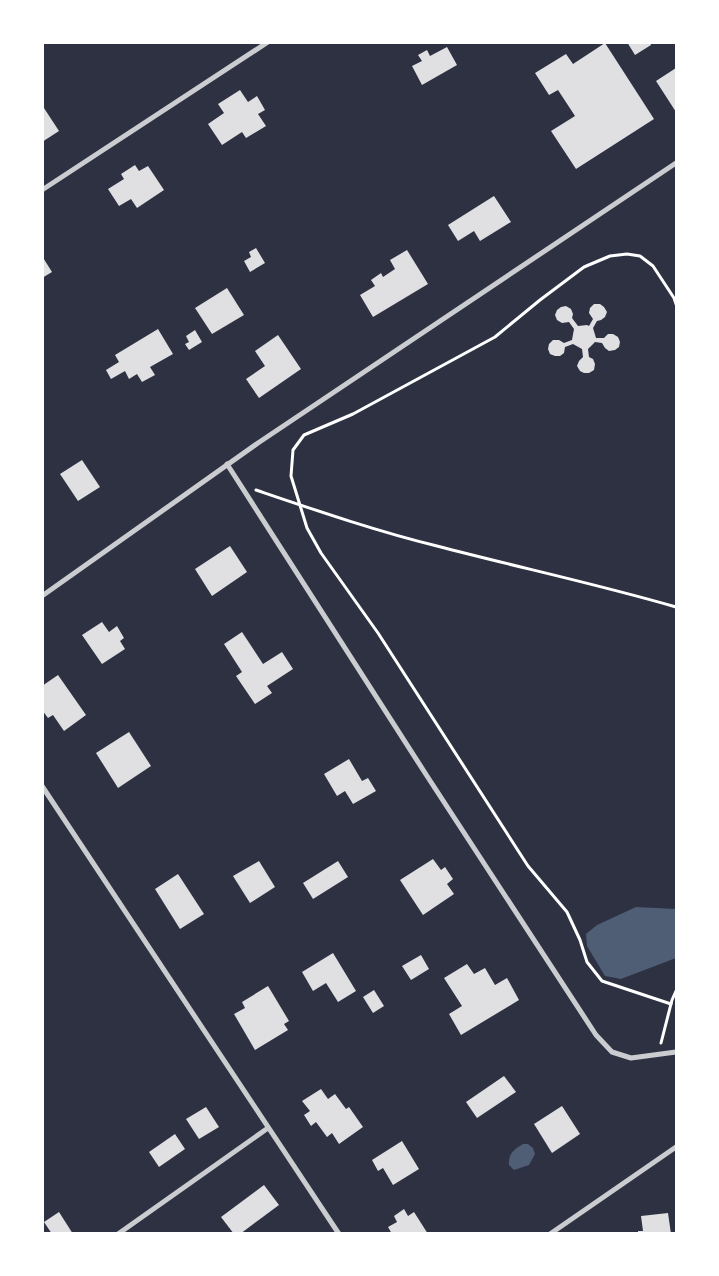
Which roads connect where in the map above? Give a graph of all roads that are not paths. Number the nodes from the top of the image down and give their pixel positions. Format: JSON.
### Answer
{"nodes":[{"id":1,"x":268,"y":42,"type":"edge"},
{"id":2,"x":676,"y":163,"type":"edge"},
{"id":3,"x":42,"y":190,"type":"edge"},
{"id":4,"x":227,"y":464,"type":"junction"},
{"id":5,"x":42,"y":596,"type":"edge"},
{"id":6,"x":42,"y":786,"type":"edge"},
{"id":7,"x":676,"y":1052,"type":"edge"},
{"id":8,"x":268,"y":1128,"type":"junction"},
{"id":9,"x":676,"y":1146,"type":"edge"},
{"id":10,"x":118,"y":1234,"type":"edge"},
{"id":11,"x":339,"y":1234,"type":"edge"},
{"id":12,"x":550,"y":1234,"type":"edge"}],
"edges":[{"from":1,"to":3,"type":"street"},
{"from":2,"to":4,"type":"street"},
{"from":4,"to":5,"type":"street"},
{"from":4,"to":7,"type":"street"},
{"from":6,"to":8,"type":"street"},
{"from":8,"to":10,"type":"street"},
{"from":8,"to":11,"type":"street"},
{"from":9,"to":12,"type":"street"}]}
